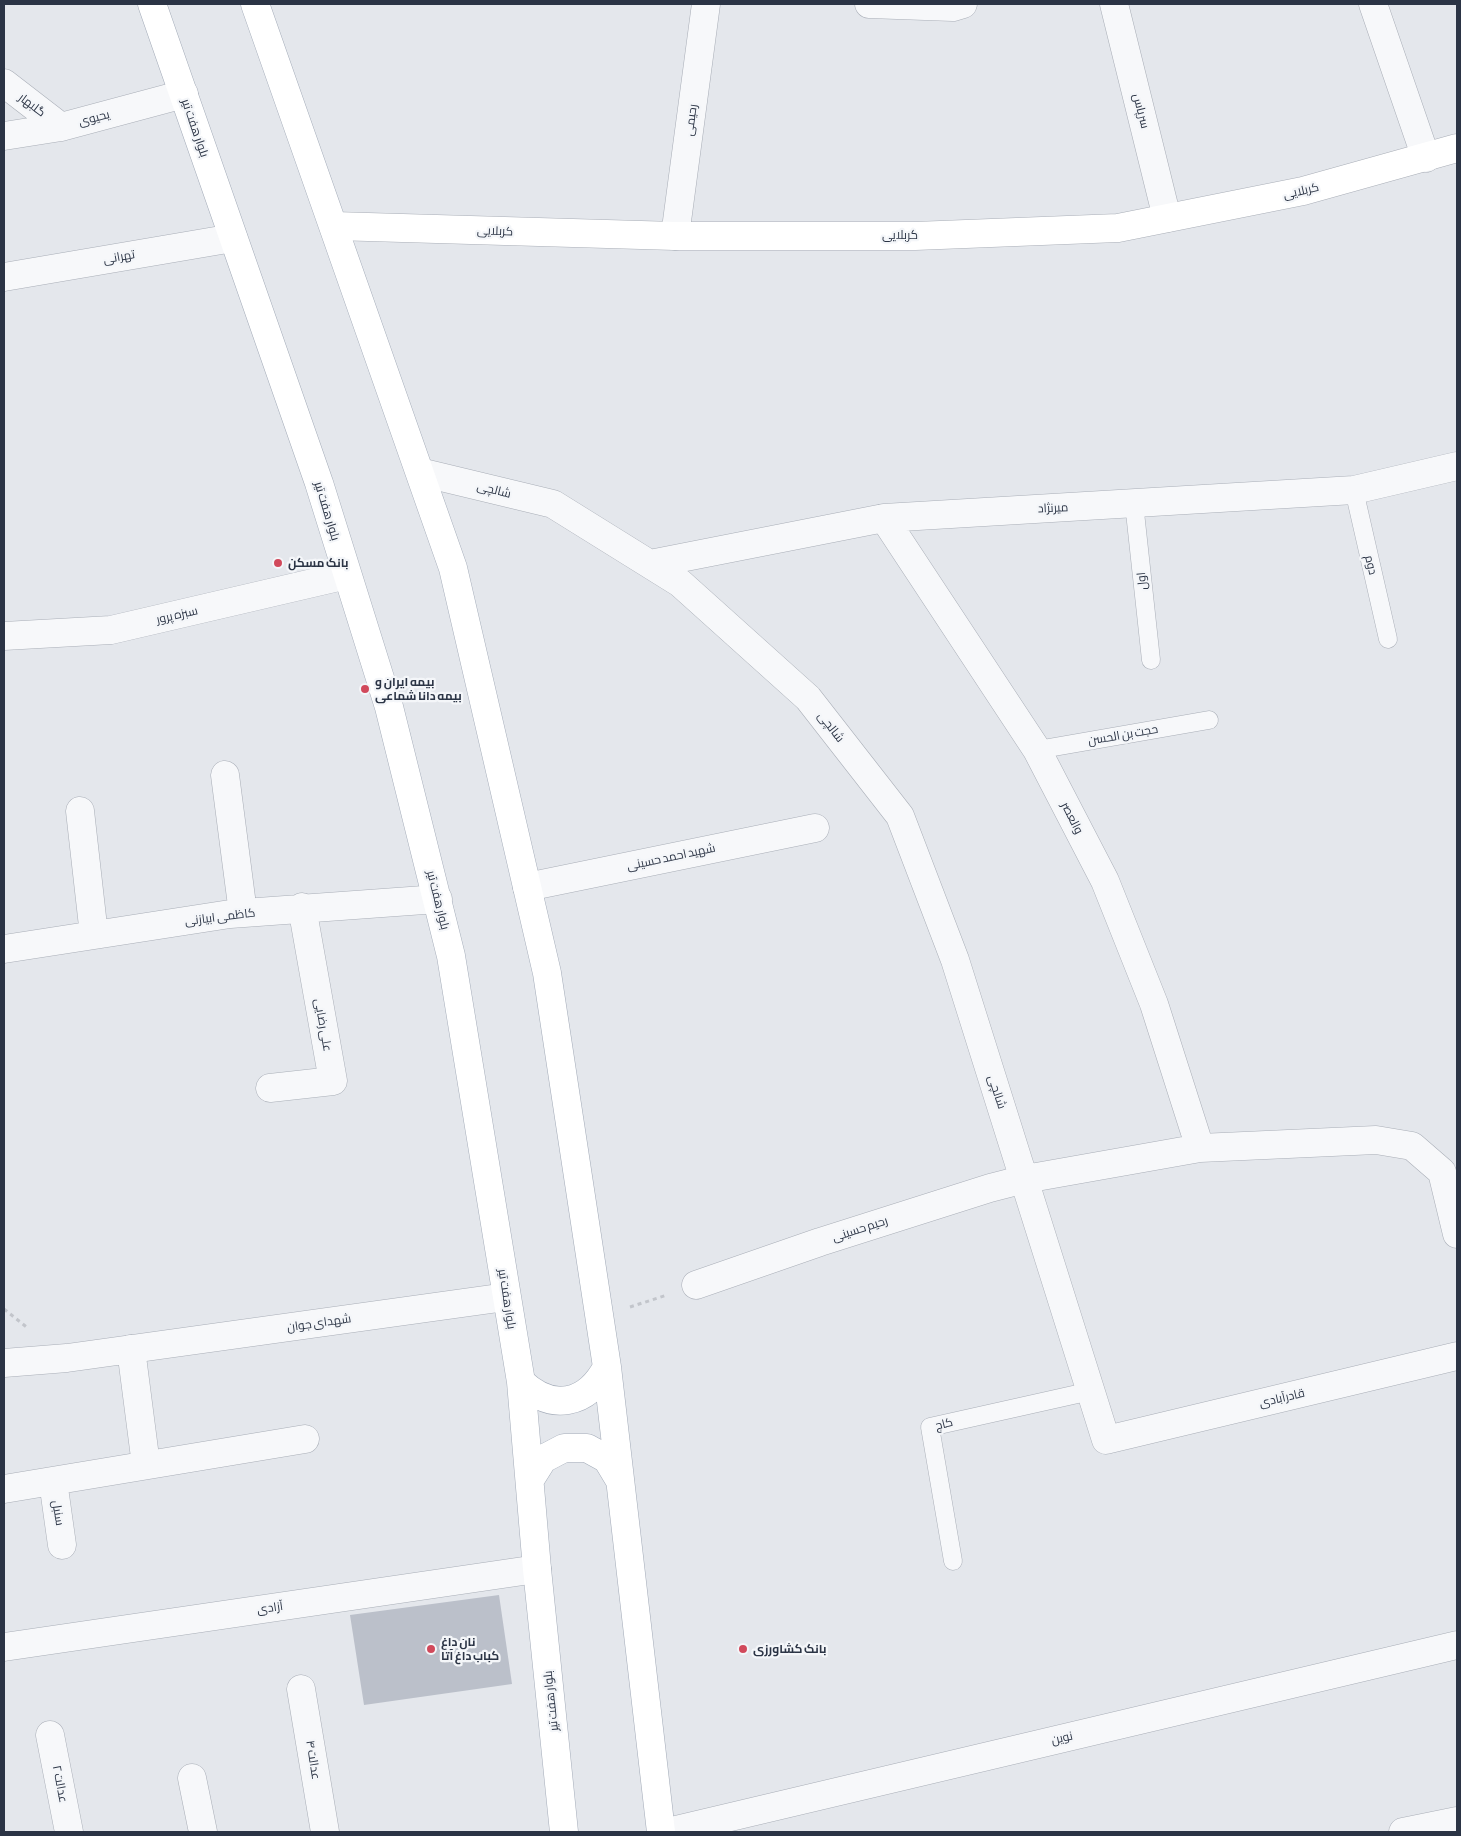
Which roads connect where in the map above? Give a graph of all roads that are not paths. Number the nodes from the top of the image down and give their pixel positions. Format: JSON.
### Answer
{"nodes":[{"id":1,"x":152,"y":4,"type":"edge"},
{"id":2,"x":255,"y":4,"type":"edge"},
{"id":3,"x":706,"y":4,"type":"edge"},
{"id":4,"x":869,"y":4,"type":"edge"},
{"id":5,"x":962,"y":4,"type":"edge"},
{"id":6,"x":1114,"y":4,"type":"edge"},
{"id":7,"x":1373,"y":4,"type":"edge"},
{"id":8,"x":4,"y":83,"type":"edge"},
{"id":9,"x":184,"y":94,"type":"junction"},
{"id":10,"x":61,"y":126,"type":"junction"},
{"id":11,"x":4,"y":136,"type":"edge"},
{"id":12,"x":1457,"y":148,"type":"edge"},
{"id":13,"x":1426,"y":158,"type":"junction"},
{"id":14,"x":1167,"y":218,"type":"junction"},
{"id":15,"x":334,"y":226,"type":"junction"},
{"id":16,"x":675,"y":236,"type":"junction"},
{"id":17,"x":233,"y":238,"type":"junction"},
{"id":18,"x":4,"y":277,"type":"edge"},
{"id":19,"x":1457,"y":466,"type":"edge"},
{"id":20,"x":420,"y":472,"type":"junction"},
{"id":21,"x":1354,"y":490,"type":"junction"},
{"id":22,"x":1134,"y":503,"type":"junction"},
{"id":23,"x":884,"y":518,"type":"junction"},
{"id":24,"x":650,"y":564,"type":"junction"},
{"id":25,"x":347,"y":575,"type":"junction"},
{"id":26,"x":4,"y":636,"type":"edge"},
{"id":27,"x":1388,"y":639,"type":"dead end"},
{"id":28,"x":1151,"y":660,"type":"dead end"},
{"id":29,"x":1208,"y":720,"type":"dead end"},
{"id":30,"x":1037,"y":750,"type":"junction"},
{"id":31,"x":225,"y":774,"type":"dead end"},
{"id":32,"x":80,"y":811,"type":"dead end"},
{"id":33,"x":816,"y":828,"type":"dead end"},
{"id":34,"x":527,"y":887,"type":"junction"},
{"id":35,"x":438,"y":899,"type":"junction"},
{"id":36,"x":302,"y":907,"type":"junction"},
{"id":37,"x":243,"y":913,"type":"junction"},
{"id":38,"x":94,"y":935,"type":"junction"},
{"id":39,"x":4,"y":949,"type":"edge"},
{"id":40,"x":270,"y":1088,"type":"dead end"},
{"id":41,"x":1200,"y":1148,"type":"junction"},
{"id":42,"x":1450,"y":1170,"type":"edge"},
{"id":43,"x":1025,"y":1179,"type":"junction"},
{"id":44,"x":1457,"y":1234,"type":"edge"},
{"id":45,"x":696,"y":1284,"type":"road end"},
{"id":46,"x":506,"y":1297,"type":"junction"},
{"id":47,"x":132,"y":1349,"type":"junction"},
{"id":48,"x":1457,"y":1356,"type":"edge"},
{"id":49,"x":4,"y":1363,"type":"edge"},
{"id":50,"x":607,"y":1367,"type":"junction"},
{"id":51,"x":521,"y":1382,"type":"junction"},
{"id":52,"x":1091,"y":1391,"type":"junction"},
{"id":53,"x":305,"y":1439,"type":"dead end"},
{"id":54,"x":1106,"y":1440,"type":"joint"},
{"id":55,"x":146,"y":1465,"type":"junction"},
{"id":56,"x":531,"y":1478,"type":"junction"},
{"id":57,"x":619,"y":1479,"type":"junction"},
{"id":58,"x":53,"y":1481,"type":"junction"},
{"id":59,"x":4,"y":1489,"type":"edge"},
{"id":60,"x":62,"y":1545,"type":"dead end"},
{"id":61,"x":953,"y":1561,"type":"dead end"},
{"id":62,"x":537,"y":1569,"type":"junction"},
{"id":63,"x":1457,"y":1645,"type":"edge"},
{"id":64,"x":4,"y":1647,"type":"edge"},
{"id":65,"x":301,"y":1689,"type":"dead end"},
{"id":66,"x":50,"y":1736,"type":"dead end"},
{"id":67,"x":192,"y":1778,"type":"dead end"},
{"id":68,"x":1457,"y":1821,"type":"edge"},
{"id":69,"x":69,"y":1832,"type":"edge"},
{"id":70,"x":203,"y":1832,"type":"edge"},
{"id":71,"x":325,"y":1832,"type":"edge"},
{"id":72,"x":564,"y":1832,"type":"edge"},
{"id":73,"x":661,"y":1832,"type":"edge"},
{"id":74,"x":667,"y":1832,"type":"edge"},
{"id":75,"x":1403,"y":1832,"type":"edge"}],
"edges":[{"from":1,"to":9,"type":"main road","name":"بلوار هفت تیر"},
{"from":2,"to":15,"type":"main road"},
{"from":3,"to":16,"type":"street","name":"رحیمی"},
{"from":4,"to":5,"type":"street"},
{"from":6,"to":14,"type":"street","name":"سرپاس"},
{"from":7,"to":13,"type":"street"},
{"from":8,"to":10,"type":"street","name":"گلبهار"},
{"from":9,"to":10,"type":"street","name":"یحیوی"},
{"from":9,"to":17,"type":"main road","name":"بلوار هفت تیر"},
{"from":10,"to":11,"type":"street","name":"یحیوی"},
{"from":12,"to":13,"type":"main road","name":"کربلایی"},
{"from":13,"to":14,"type":"main road","name":"کربلایی"},
{"from":14,"to":16,"type":"main road","name":"کربلایی"},
{"from":15,"to":16,"type":"main road","name":"کربلایی"},
{"from":15,"to":20,"type":"main road"},
{"from":17,"to":18,"type":"street","name":"تهرانی"},
{"from":17,"to":25,"type":"main road","name":"بلوار هفت تیر"},
{"from":19,"to":21,"type":"street","name":"میرنژاد"},
{"from":20,"to":24,"type":"street","name":"شالچی"},
{"from":20,"to":34,"type":"main road"},
{"from":21,"to":22,"type":"street","name":"میرنژاد"},
{"from":21,"to":27,"type":"lane","name":"دوم"},
{"from":22,"to":23,"type":"street","name":"میرنژاد"},
{"from":22,"to":28,"type":"lane","name":"اول"},
{"from":23,"to":24,"type":"street","name":"میرنژاد"},
{"from":23,"to":30,"type":"street","name":"والعصر"},
{"from":24,"to":43,"type":"street","name":"شالچی"},
{"from":25,"to":26,"type":"street","name":"سبزه پرور"},
{"from":25,"to":35,"type":"main road","name":"بلوار هفت تیر"},
{"from":29,"to":30,"type":"lane","name":"حجت بن الحسن"},
{"from":30,"to":41,"type":"street","name":"والعصر"},
{"from":31,"to":37,"type":"street"},
{"from":32,"to":38,"type":"street"},
{"from":33,"to":34,"type":"street","name":"شهید احمد حسینی"},
{"from":34,"to":50,"type":"main road"},
{"from":35,"to":36,"type":"street","name":"کاظمی ابیازنی"},
{"from":35,"to":46,"type":"main road","name":"بلوار هفت تیر"},
{"from":36,"to":37,"type":"street","name":"کاظمی ابیازنی"},
{"from":36,"to":40,"type":"street","name":"علی رضایی"},
{"from":37,"to":38,"type":"street","name":"کاظمی ابیازنی"},
{"from":38,"to":39,"type":"street","name":"کاظمی ابیازنی"},
{"from":41,"to":42,"type":"street"},
{"from":41,"to":43,"type":"street"},
{"from":42,"to":44,"type":"street"},
{"from":43,"to":45,"type":"street","name":"رحیم حسینی"},
{"from":43,"to":52,"type":"street","name":"شالچی"},
{"from":46,"to":47,"type":"street","name":"شهدای جوان"},
{"from":46,"to":51,"type":"main road","name":"بلوار هفت تیر"},
{"from":47,"to":49,"type":"street","name":"شهدای جوان"},
{"from":47,"to":55,"type":"street"},
{"from":48,"to":54,"type":"street","name":"قادرآبادی"},
{"from":50,"to":51,"type":"main road"},
{"from":50,"to":57,"type":"main road"},
{"from":51,"to":56,"type":"main road","name":"بلوار هفت تیر"},
{"from":52,"to":54,"type":"street","name":"شالچی"},
{"from":52,"to":61,"type":"lane","name":"کاج"},
{"from":53,"to":55,"type":"street"},
{"from":55,"to":58,"type":"street"},
{"from":56,"to":57,"type":"main road"},
{"from":56,"to":62,"type":"main road","name":"بلوار هفت تیر"},
{"from":57,"to":73,"type":"main road"},
{"from":58,"to":59,"type":"street"},
{"from":58,"to":60,"type":"street","name":"سنبل"},
{"from":62,"to":64,"type":"street","name":"آزادی"},
{"from":62,"to":72,"type":"main road","name":"بلوار هفت تیر"},
{"from":63,"to":74,"type":"street","name":"نوین"},
{"from":65,"to":71,"type":"street","name":"عدالت ۴"},
{"from":66,"to":69,"type":"street","name":"عدالت ۲"},
{"from":67,"to":70,"type":"street"},
{"from":68,"to":75,"type":"street"}]}
